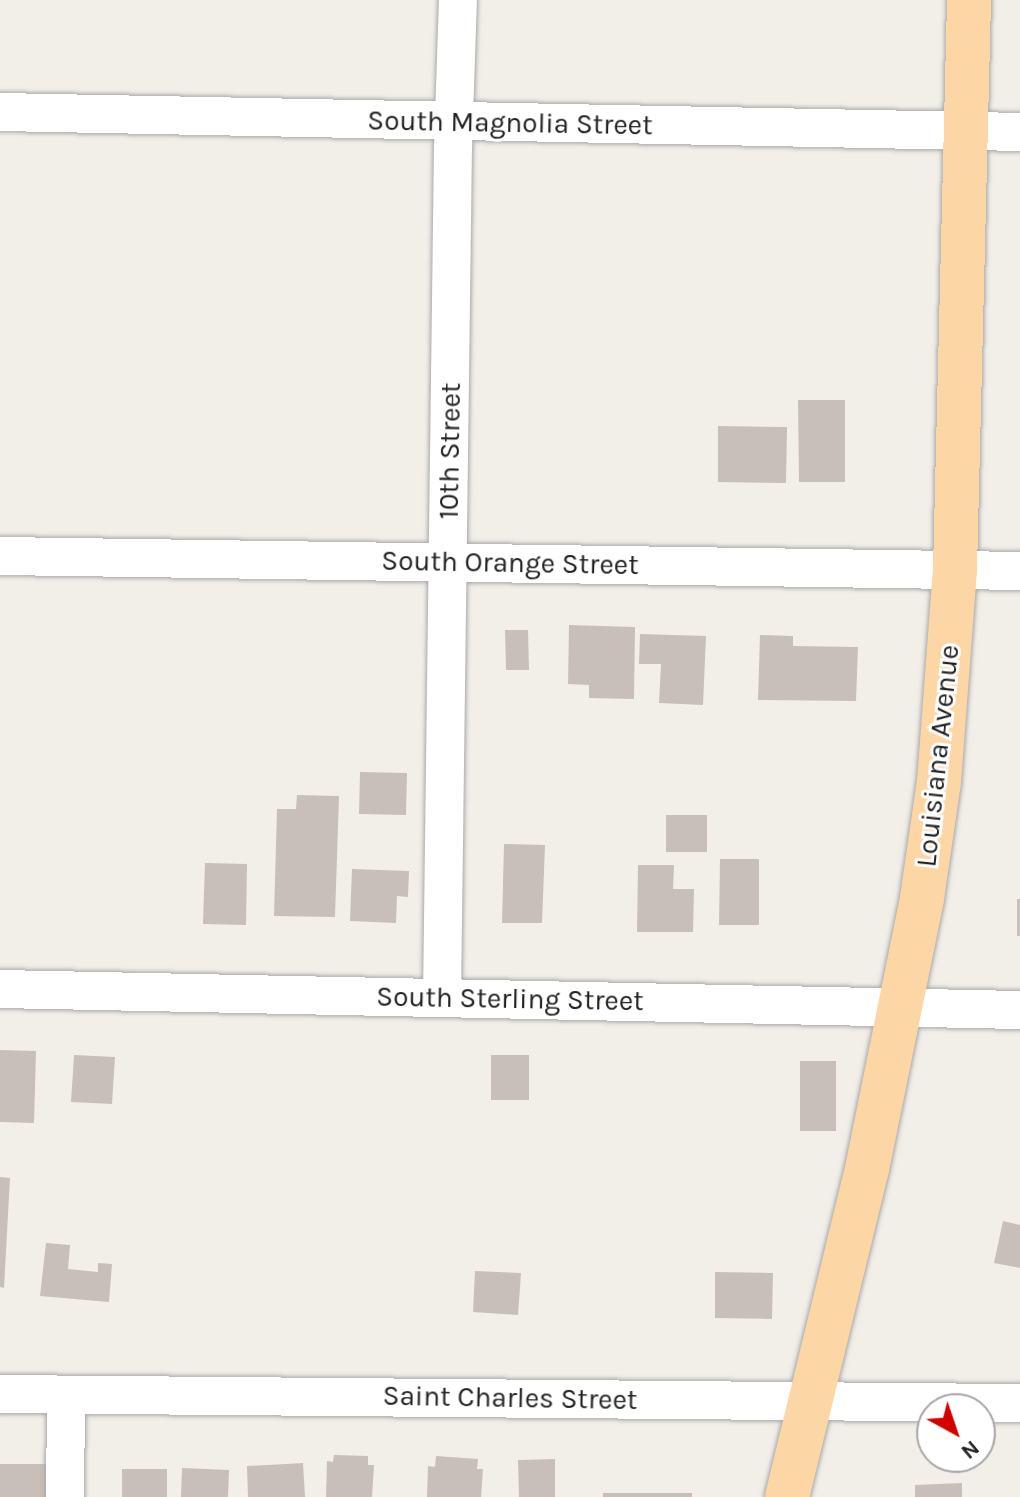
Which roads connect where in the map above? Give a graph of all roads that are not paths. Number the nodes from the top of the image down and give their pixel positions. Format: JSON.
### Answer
{"nodes":[{"id":1,"x":458,"y":0,"type":"edge"},
{"id":2,"x":969,"y":0,"type":"edge"},
{"id":3,"x":0,"y":112,"type":"edge"},
{"id":4,"x":453,"y":122,"type":"junction"},
{"id":5,"x":966,"y":130,"type":"junction"},
{"id":6,"x":1020,"y":132,"type":"edge"},
{"id":7,"x":0,"y":556,"type":"edge"},
{"id":8,"x":449,"y":562,"type":"junction"},
{"id":9,"x":955,"y":570,"type":"junction"},
{"id":10,"x":1020,"y":571,"type":"edge"},
{"id":11,"x":0,"y":989,"type":"edge"},
{"id":12,"x":442,"y":997,"type":"junction"},
{"id":13,"x":901,"y":1008,"type":"junction"},
{"id":14,"x":1020,"y":1010,"type":"edge"},
{"id":15,"x":0,"y":1394,"type":"edge"},
{"id":16,"x":66,"y":1396,"type":"junction"},
{"id":17,"x":810,"y":1402,"type":"junction"},
{"id":18,"x":1020,"y":1403,"type":"edge"},
{"id":19,"x":65,"y":1497,"type":"edge"},
{"id":20,"x":787,"y":1497,"type":"edge"}],
"edges":[{"from":1,"to":4,"type":"street","name":"10th Street"},
{"from":2,"to":5,"type":"main road","name":"Louisiana Avenue"},
{"from":3,"to":4,"type":"street","name":"South Magnolia Street"},
{"from":4,"to":5,"type":"street","name":"South Magnolia Street"},
{"from":4,"to":8,"type":"street","name":"10th Street"},
{"from":5,"to":6,"type":"street","name":"South Magnolia Street"},
{"from":5,"to":9,"type":"main road","name":"Louisiana Avenue"},
{"from":7,"to":8,"type":"street","name":"South Orange Street"},
{"from":8,"to":9,"type":"street","name":"South Orange Street"},
{"from":8,"to":12,"type":"street","name":"10th Street"},
{"from":9,"to":10,"type":"street","name":"South Orange Street"},
{"from":9,"to":13,"type":"main road","name":"Louisiana Avenue"},
{"from":11,"to":12,"type":"street","name":"South Sterling Street"},
{"from":12,"to":13,"type":"street","name":"South Sterling Street"},
{"from":13,"to":14,"type":"street","name":"South Sterling Street"},
{"from":13,"to":17,"type":"main road","name":"Louisiana Avenue"},
{"from":15,"to":16,"type":"street","name":"Saint Charles Street"},
{"from":16,"to":17,"type":"street","name":"Saint Charles Street"},
{"from":16,"to":19,"type":"street"},
{"from":17,"to":18,"type":"street","name":"Saint Charles Street"},
{"from":17,"to":20,"type":"main road","name":"Louisiana Avenue"}]}
